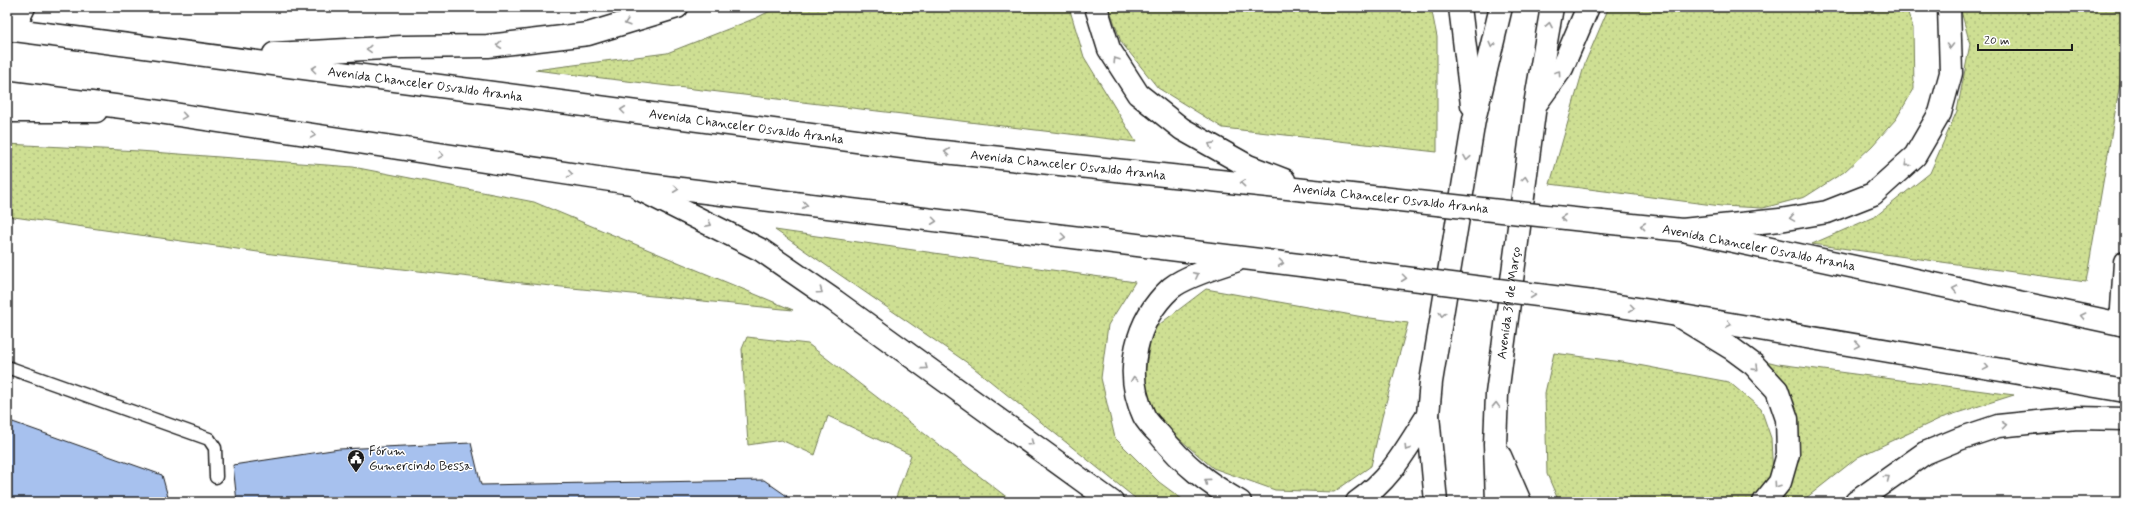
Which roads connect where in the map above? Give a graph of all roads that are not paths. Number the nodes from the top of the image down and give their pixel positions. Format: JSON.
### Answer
{"nodes":[{"id":1,"x":24,"y":7,"type":"edge"},
{"id":2,"x":678,"y":7,"type":"edge"},
{"id":3,"x":1096,"y":7,"type":"edge"},
{"id":4,"x":1460,"y":7,"type":"edge"},
{"id":5,"x":1501,"y":7,"type":"edge"},
{"id":6,"x":1552,"y":7,"type":"edge"},
{"id":7,"x":1588,"y":7,"type":"edge"},
{"id":8,"x":1949,"y":7,"type":"edge"},
{"id":9,"x":10,"y":30,"type":"edge"},
{"id":10,"x":218,"y":57,"type":"junction"},
{"id":11,"x":7,"y":92,"type":"edge"},
{"id":12,"x":1535,"y":105,"type":"junction"},
{"id":13,"x":7,"y":111,"type":"edge"},
{"id":14,"x":153,"y":111,"type":"junction"},
{"id":15,"x":1474,"y":120,"type":"junction"},
{"id":16,"x":624,"y":182,"type":"junction"},
{"id":17,"x":1310,"y":190,"type":"junction"},
{"id":18,"x":1682,"y":230,"type":"junction"},
{"id":19,"x":1242,"y":259,"type":"junction"},
{"id":20,"x":2125,"y":262,"type":"edge"},
{"id":21,"x":1677,"y":315,"type":"junction"},
{"id":22,"x":2123,"y":324,"type":"edge"},
{"id":23,"x":7,"y":367,"type":"edge"},
{"id":24,"x":2125,"y":391,"type":"edge"},
{"id":25,"x":1428,"y":415,"type":"junction"},
{"id":26,"x":2125,"y":419,"type":"edge"},
{"id":27,"x":1495,"y":444,"type":"junction"},
{"id":28,"x":216,"y":477,"type":"dead end"},
{"id":29,"x":1112,"y":502,"type":"edge"},
{"id":30,"x":1240,"y":502,"type":"edge"},
{"id":31,"x":1357,"y":502,"type":"edge"},
{"id":32,"x":1436,"y":502,"type":"edge"},
{"id":33,"x":1497,"y":502,"type":"edge"},
{"id":34,"x":1520,"y":502,"type":"edge"},
{"id":35,"x":1764,"y":502,"type":"edge"},
{"id":36,"x":1856,"y":502,"type":"edge"}],
"edges":[{"from":1,"to":9,"type":"main road"},
{"from":2,"to":10,"type":"main road","one_way":true},
{"from":17,"to":3,"type":"main road","one_way":true},
{"from":4,"to":15,"type":"main road"},
{"from":5,"to":15,"type":"main road","one_way":true},
{"from":12,"to":6,"type":"main road","name":"Avenida 31 de Março","one_way":true},
{"from":12,"to":7,"type":"main road","one_way":true},
{"from":8,"to":18,"type":"main road","one_way":true},
{"from":9,"to":10,"type":"main road","name":"Avenida Chanceler Osvaldo Aranha"},
{"from":17,"to":10,"type":"main road","name":"Avenida Chanceler Osvaldo Aranha","one_way":true},
{"from":11,"to":14,"type":"main road"},
{"from":27,"to":12,"type":"main road","name":"Avenida 31 de Março","one_way":true},
{"from":13,"to":14,"type":"main road"},
{"from":14,"to":16,"type":"main road","one_way":true},
{"from":15,"to":25,"type":"main road","one_way":true},
{"from":16,"to":19,"type":"main road","one_way":true},
{"from":16,"to":29,"type":"main road","one_way":true},
{"from":18,"to":17,"type":"main road","name":"Avenida Chanceler Osvaldo Aranha","one_way":true,"bridge":true},
{"from":22,"to":18,"type":"main road","name":"Avenida Chanceler Osvaldo Aranha","one_way":true},
{"from":19,"to":21,"type":"main road","one_way":true,"bridge":true},
{"from":30,"to":19,"type":"main road","one_way":true},
{"from":20,"to":22,"type":"main road"},
{"from":21,"to":24,"type":"main road","one_way":true},
{"from":21,"to":35,"type":"main road","one_way":true},
{"from":23,"to":28,"type":"lane"},
{"from":25,"to":31,"type":"main road","one_way":true},
{"from":25,"to":32,"type":"main road"},
{"from":36,"to":26,"type":"main road","one_way":true},
{"from":27,"to":33,"type":"main road","name":"Avenida 31 de Março"},
{"from":27,"to":34,"type":"main road"}]}
